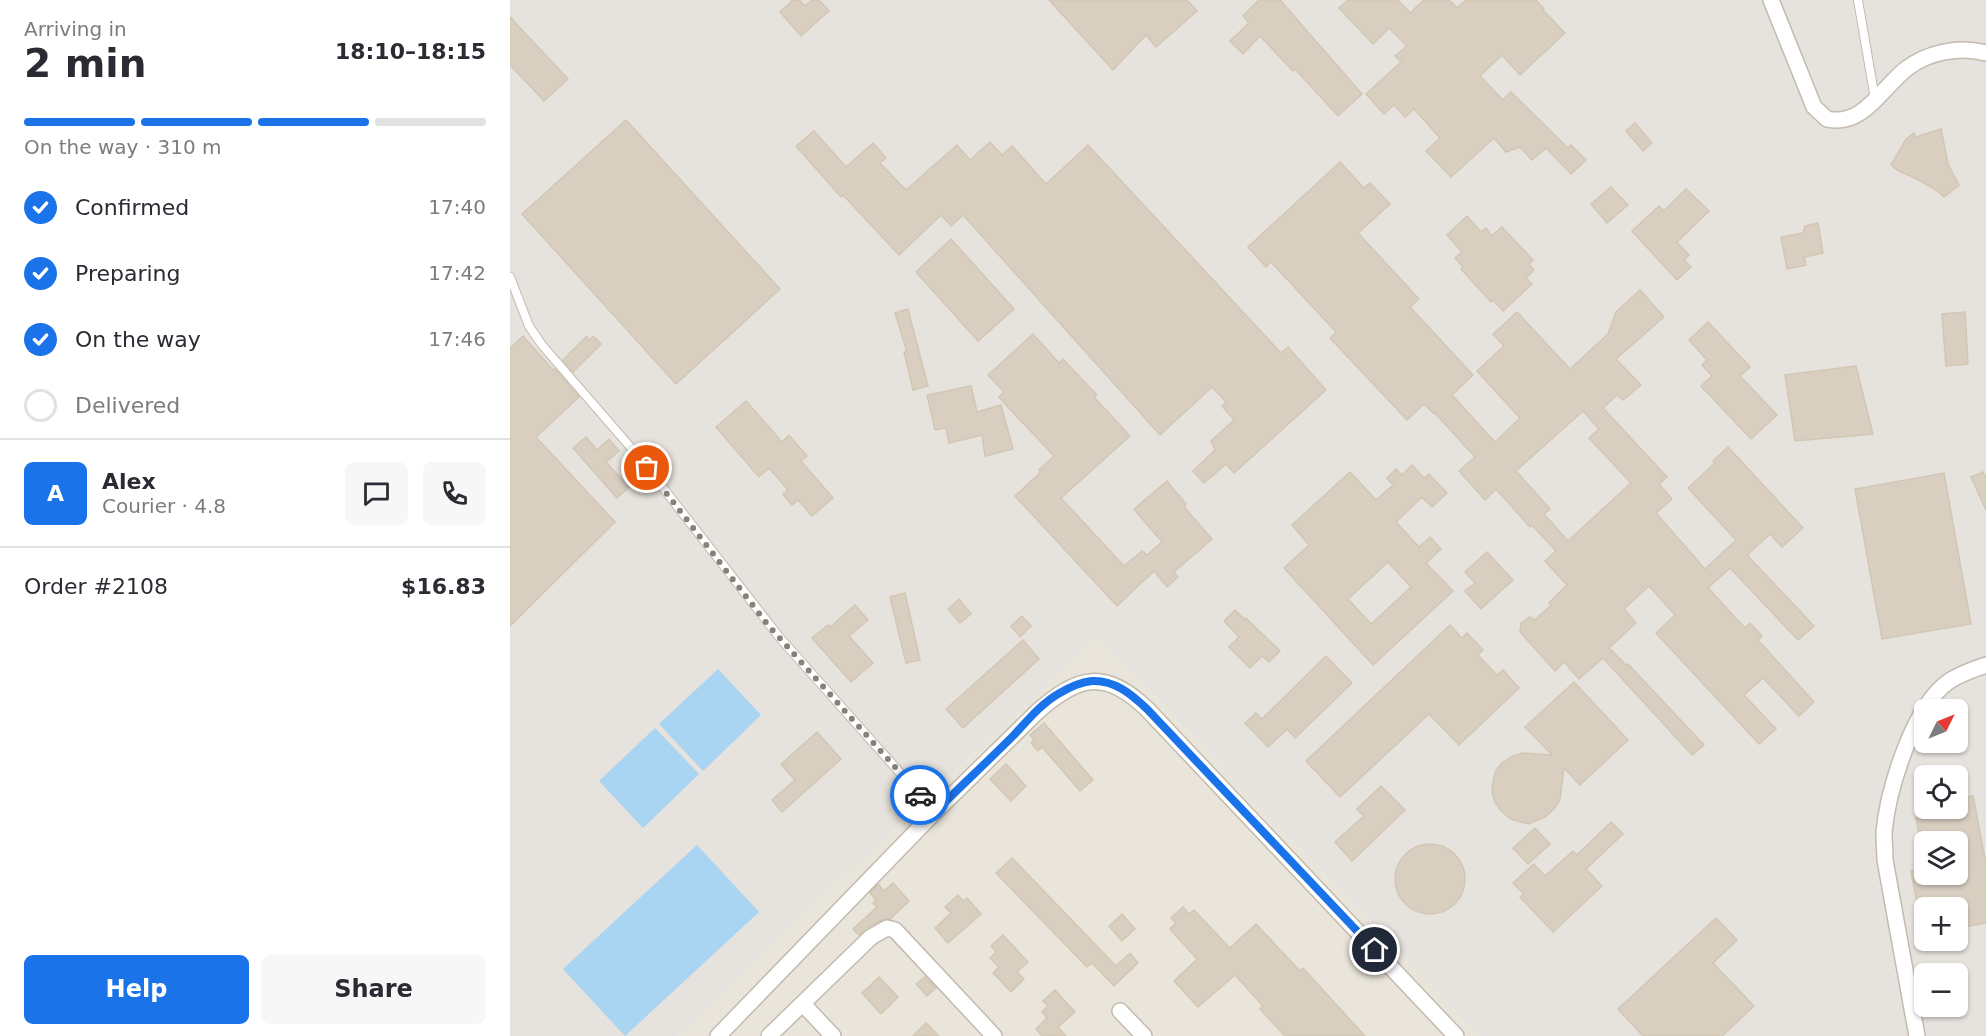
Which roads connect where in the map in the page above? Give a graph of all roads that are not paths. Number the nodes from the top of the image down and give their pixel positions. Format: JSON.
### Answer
{"nodes":[{"id":1,"x":1771,"y":0,"type":"edge"},
{"id":2,"x":1858,"y":0,"type":"edge"},
{"id":3,"x":1986,"y":53,"type":"edge"},
{"id":4,"x":1875,"y":101,"type":"junction"},
{"id":5,"x":510,"y":277,"type":"edge"},
{"id":6,"x":1986,"y":664,"type":"edge"},
{"id":7,"x":935,"y":812,"type":"junction"},
{"id":8,"x":803,"y":1004,"type":"junction"},
{"id":9,"x":1120,"y":1011,"type":"dead end"},
{"id":10,"x":718,"y":1036,"type":"edge"},
{"id":11,"x":769,"y":1036,"type":"edge"},
{"id":12,"x":833,"y":1036,"type":"edge"},
{"id":13,"x":994,"y":1036,"type":"edge"},
{"id":14,"x":1144,"y":1036,"type":"edge"},
{"id":15,"x":1455,"y":1036,"type":"edge"},
{"id":16,"x":1917,"y":1036,"type":"edge"}],
"edges":[{"from":1,"to":4,"type":"street"},
{"from":2,"to":4,"type":"lane"},
{"from":3,"to":4,"type":"street"},
{"from":5,"to":7,"type":"lane"},
{"from":6,"to":16,"type":"street"},
{"from":7,"to":10,"type":"street"},
{"from":7,"to":15,"type":"street"},
{"from":8,"to":11,"type":"street"},
{"from":8,"to":12,"type":"street"},
{"from":8,"to":13,"type":"street"},
{"from":9,"to":14,"type":"street"}]}
